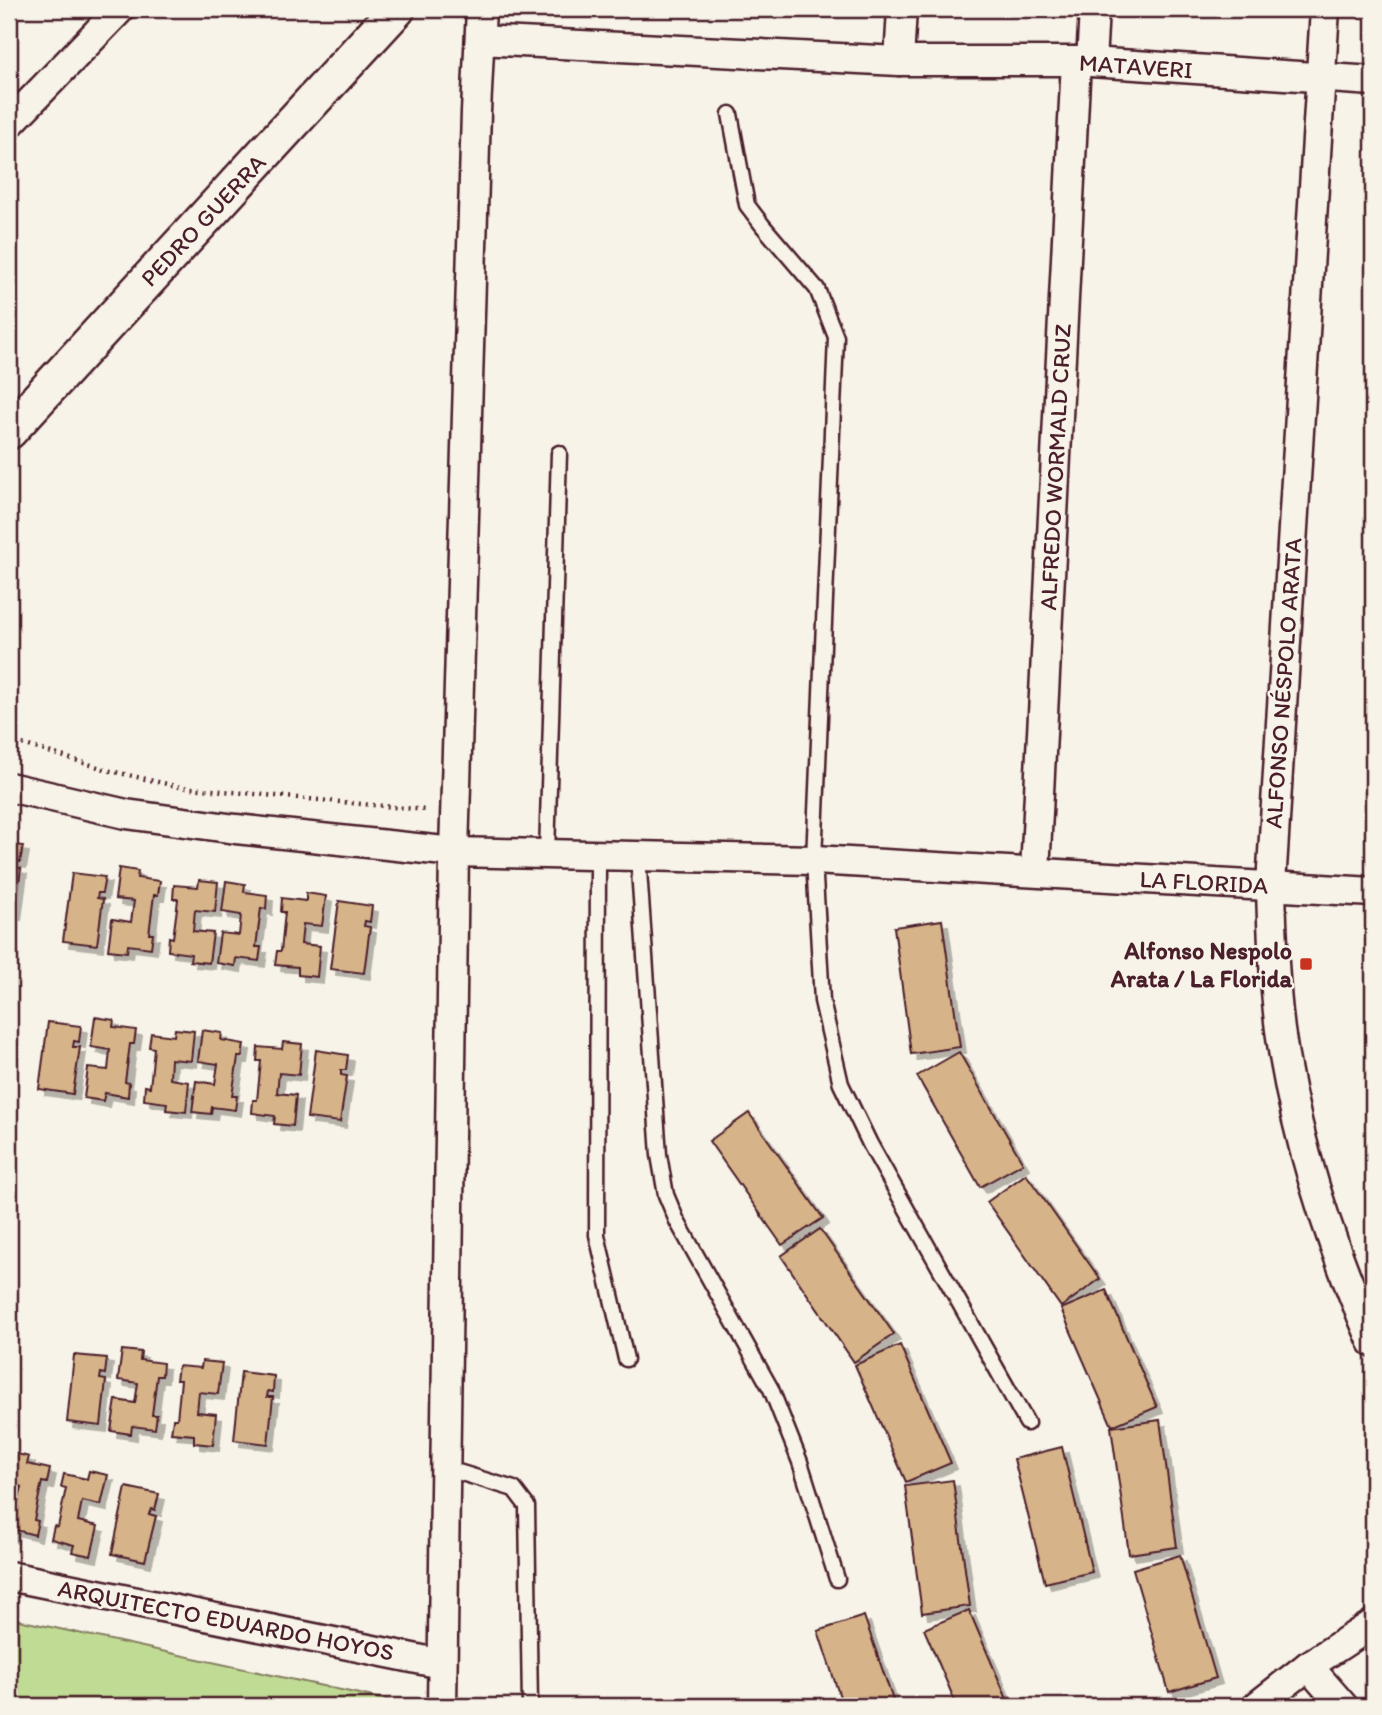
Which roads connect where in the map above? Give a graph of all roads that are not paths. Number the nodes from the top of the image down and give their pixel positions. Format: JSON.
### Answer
{"nodes":[{"id":1,"x":120,"y":9,"type":"edge"},
{"id":2,"x":397,"y":9,"type":"edge"},
{"id":3,"x":481,"y":9,"type":"edge"},
{"id":4,"x":902,"y":9,"type":"edge"},
{"id":5,"x":1094,"y":9,"type":"edge"},
{"id":6,"x":1325,"y":9,"type":"edge"},
{"id":7,"x":480,"y":40,"type":"junction"},
{"id":8,"x":899,"y":61,"type":"junction"},
{"id":9,"x":1084,"y":62,"type":"junction"},
{"id":10,"x":1321,"y":78,"type":"junction"},
{"id":11,"x":1373,"y":81,"type":"edge"},
{"id":12,"x":730,"y":114,"type":"dead end"},
{"id":13,"x":9,"y":124,"type":"edge"},
{"id":14,"x":9,"y":431,"type":"edge"},
{"id":15,"x":559,"y":453,"type":"dead end"},
{"id":16,"x":9,"y":787,"type":"edge"},
{"id":17,"x":454,"y":852,"type":"junction"},
{"id":18,"x":547,"y":854,"type":"junction"},
{"id":19,"x":598,"y":855,"type":"junction"},
{"id":20,"x":638,"y":856,"type":"junction"},
{"id":21,"x":814,"y":860,"type":"junction"},
{"id":22,"x":1035,"y":872,"type":"junction"},
{"id":23,"x":1271,"y":885,"type":"junction"},
{"id":24,"x":1373,"y":892,"type":"edge"},
{"id":25,"x":1373,"y":1342,"type":"edge"},
{"id":26,"x":626,"y":1359,"type":"dead end"},
{"id":27,"x":1027,"y":1423,"type":"dead end"},
{"id":28,"x":445,"y":1468,"type":"junction"},
{"id":29,"x":9,"y":1576,"type":"edge"},
{"id":30,"x":837,"y":1579,"type":"dead end"},
{"id":31,"x":1373,"y":1624,"type":"edge"},
{"id":32,"x":442,"y":1664,"type":"junction"},
{"id":33,"x":1308,"y":1667,"type":"junction"},
{"id":34,"x":1269,"y":1701,"type":"edge"},
{"id":35,"x":442,"y":1706,"type":"edge"},
{"id":36,"x":530,"y":1706,"type":"edge"},
{"id":37,"x":1343,"y":1706,"type":"edge"}],
"edges":[{"from":1,"to":13,"type":"street"},
{"from":2,"to":14,"type":"street","name":"PEDRO GUERRA"},
{"from":3,"to":7,"type":"street"},
{"from":4,"to":8,"type":"street"},
{"from":5,"to":9,"type":"street","name":"ALFREDO WORMALD CRUZ"},
{"from":6,"to":10,"type":"street","name":"ALFONSO NÉSPOLO ARATA"},
{"from":7,"to":8,"type":"street","name":"MATAVERI"},
{"from":7,"to":17,"type":"street"},
{"from":8,"to":9,"type":"street","name":"MATAVERI"},
{"from":9,"to":10,"type":"street","name":"MATAVERI"},
{"from":9,"to":22,"type":"street","name":"ALFREDO WORMALD CRUZ"},
{"from":10,"to":11,"type":"street","name":"MATAVERI"},
{"from":10,"to":23,"type":"street","name":"ALFONSO NÉSPOLO ARATA"},
{"from":12,"to":21,"type":"lane"},
{"from":15,"to":18,"type":"lane"},
{"from":16,"to":17,"type":"street","name":"LA FLORIDA"},
{"from":17,"to":18,"type":"street","name":"LA FLORIDA"},
{"from":17,"to":28,"type":"street"},
{"from":18,"to":19,"type":"street","name":"LA FLORIDA"},
{"from":19,"to":20,"type":"street","name":"LA FLORIDA"},
{"from":19,"to":26,"type":"lane"},
{"from":20,"to":21,"type":"street","name":"LA FLORIDA"},
{"from":20,"to":30,"type":"lane"},
{"from":21,"to":22,"type":"street","name":"LA FLORIDA"},
{"from":21,"to":27,"type":"lane"},
{"from":22,"to":23,"type":"street","name":"LA FLORIDA"},
{"from":23,"to":24,"type":"street","name":"LA FLORIDA"},
{"from":23,"to":25,"type":"street","name":"ALFONSO NÉSPOLO ARATA"},
{"from":28,"to":32,"type":"street"},
{"from":28,"to":36,"type":"lane"},
{"from":29,"to":32,"type":"street","name":"ARQUITECTO EDUARDO HOYOS"},
{"from":31,"to":33,"type":"street"},
{"from":32,"to":35,"type":"street"},
{"from":33,"to":34,"type":"street"},
{"from":33,"to":37,"type":"street"}]}
